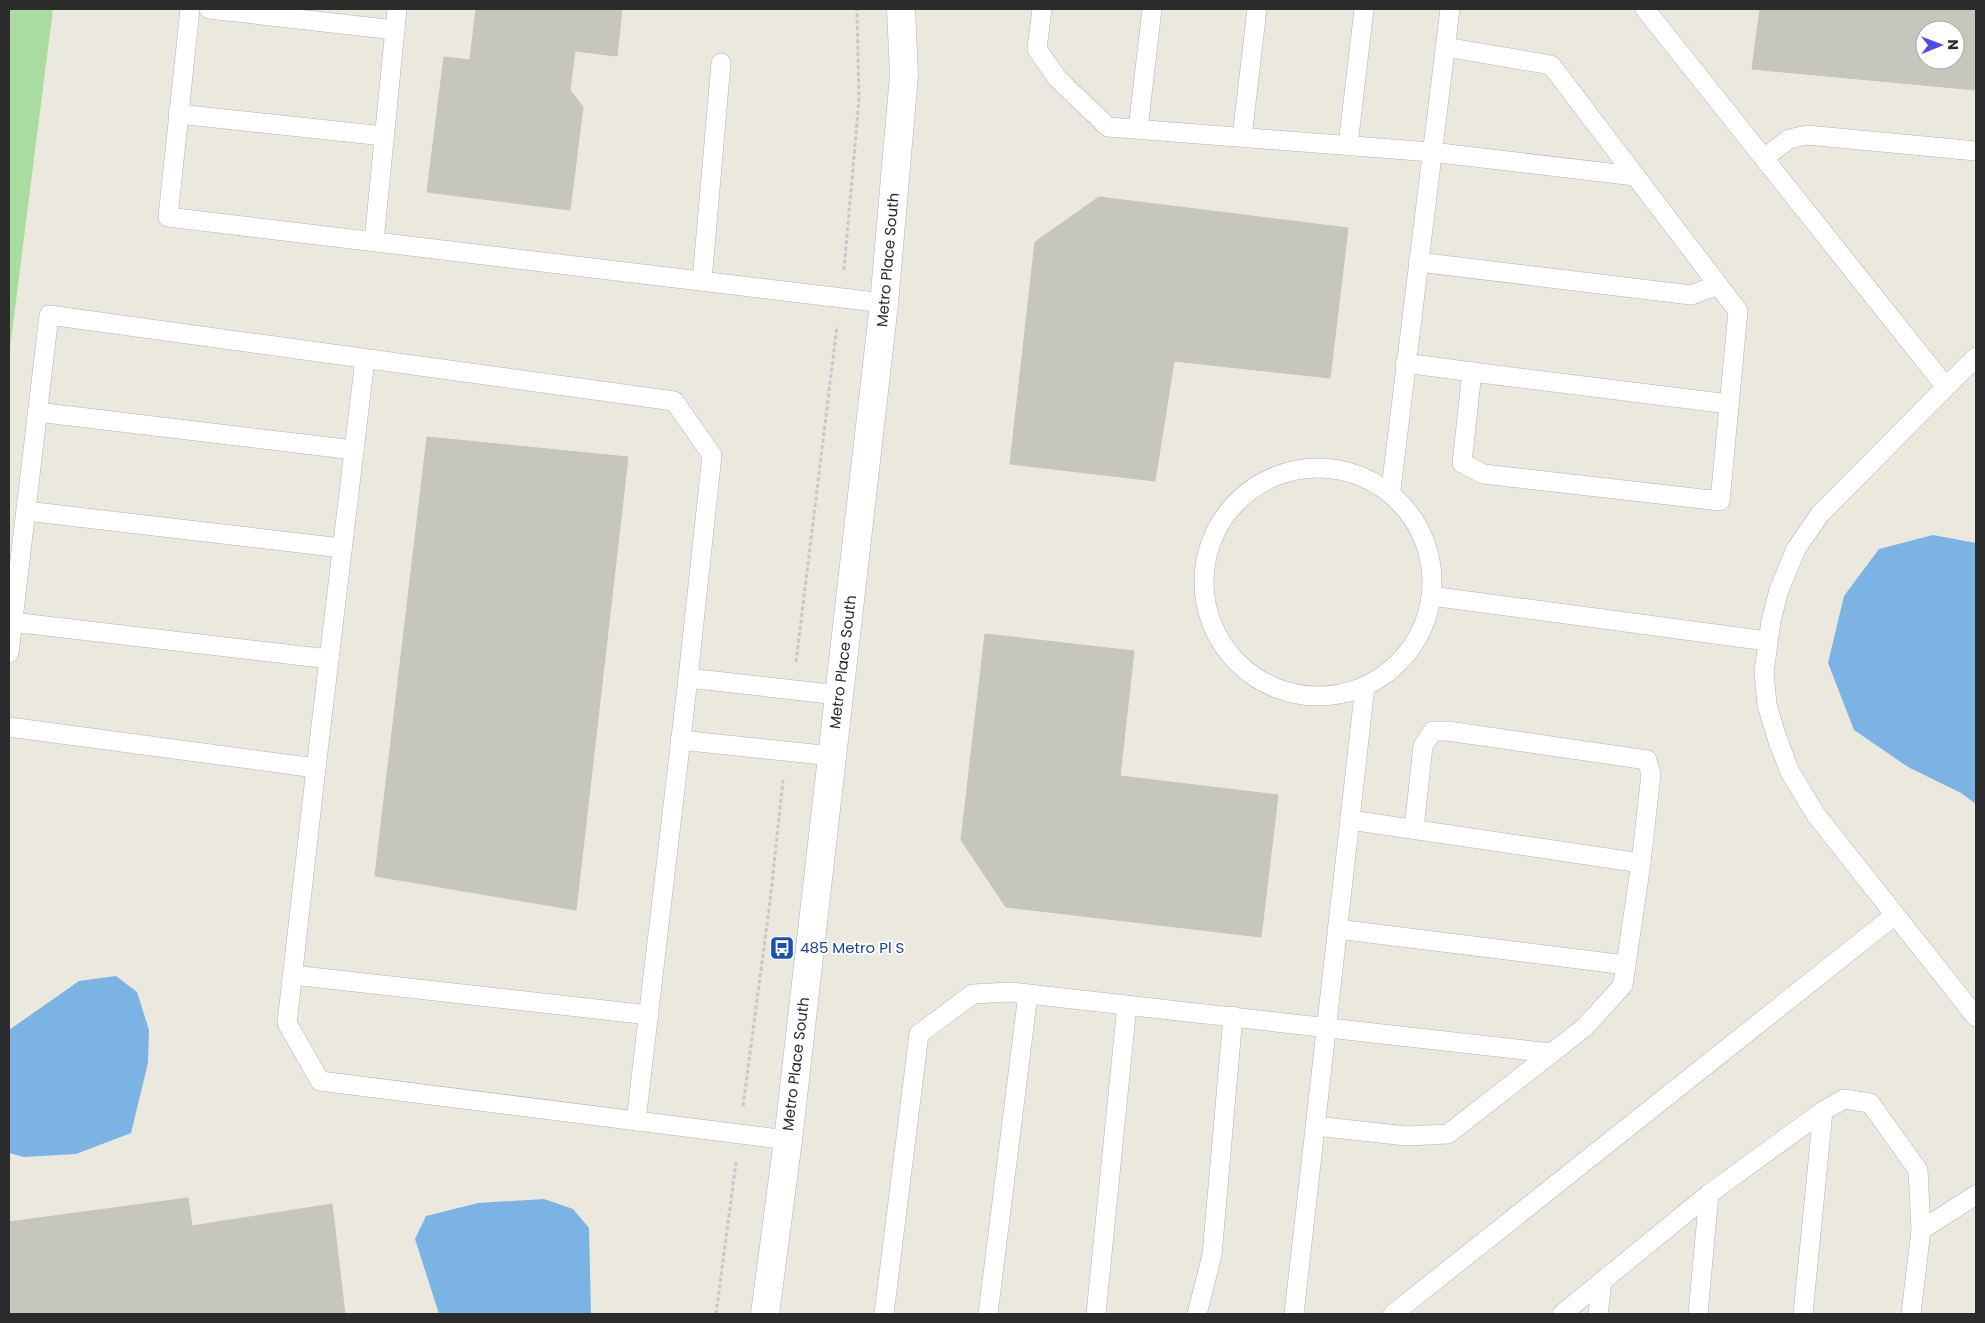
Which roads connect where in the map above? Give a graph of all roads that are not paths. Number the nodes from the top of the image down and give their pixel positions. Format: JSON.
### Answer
{"nodes":[{"id":1,"x":190,"y":9,"type":"edge"},
{"id":2,"x":209,"y":9,"type":"edge"},
{"id":3,"x":397,"y":9,"type":"edge"},
{"id":4,"x":901,"y":9,"type":"edge"},
{"id":5,"x":1042,"y":9,"type":"edge"},
{"id":6,"x":1152,"y":9,"type":"edge"},
{"id":7,"x":1258,"y":9,"type":"edge"},
{"id":8,"x":1364,"y":9,"type":"edge"},
{"id":9,"x":1450,"y":9,"type":"edge"},
{"id":10,"x":1645,"y":9,"type":"edge"},
{"id":11,"x":395,"y":30,"type":"junction"},
{"id":12,"x":1445,"y":47,"type":"junction"},
{"id":13,"x":721,"y":64,"type":"dead end"},
{"id":14,"x":178,"y":114,"type":"junction"},
{"id":15,"x":1138,"y":129,"type":"junction"},
{"id":16,"x":384,"y":136,"type":"junction"},
{"id":17,"x":1242,"y":137,"type":"junction"},
{"id":18,"x":1348,"y":145,"type":"junction"},
{"id":19,"x":1976,"y":151,"type":"edge"},
{"id":20,"x":1431,"y":152,"type":"junction"},
{"id":21,"x":1764,"y":158,"type":"junction"},
{"id":22,"x":1635,"y":176,"type":"junction"},
{"id":23,"x":374,"y":241,"type":"junction"},
{"id":24,"x":1418,"y":262,"type":"junction"},
{"id":25,"x":702,"y":280,"type":"junction"},
{"id":26,"x":1718,"y":285,"type":"junction"},
{"id":27,"x":884,"y":303,"type":"junction"},
{"id":28,"x":1976,"y":357,"type":"edge"},
{"id":29,"x":365,"y":359,"type":"junction"},
{"id":30,"x":1405,"y":363,"type":"junction"},
{"id":31,"x":1472,"y":372,"type":"junction"},
{"id":32,"x":1946,"y":387,"type":"junction"},
{"id":33,"x":1729,"y":404,"type":"junction"},
{"id":34,"x":38,"y":412,"type":"junction"},
{"id":35,"x":354,"y":450,"type":"junction"},
{"id":36,"x":1391,"y":489,"type":"junction"},
{"id":37,"x":26,"y":511,"type":"junction"},
{"id":38,"x":342,"y":548,"type":"junction"},
{"id":39,"x":1430,"y":596,"type":"junction"},
{"id":40,"x":12,"y":622,"type":"junction"},
{"id":41,"x":1767,"y":641,"type":"junction"},
{"id":42,"x":9,"y":653,"type":"edge"},
{"id":43,"x":329,"y":659,"type":"junction"},
{"id":44,"x":688,"y":678,"type":"junction"},
{"id":45,"x":1365,"y":686,"type":"junction"},
{"id":46,"x":839,"y":695,"type":"junction"},
{"id":47,"x":9,"y":728,"type":"edge"},
{"id":48,"x":680,"y":740,"type":"junction"},
{"id":49,"x":832,"y":756,"type":"junction"},
{"id":50,"x":316,"y":768,"type":"junction"},
{"id":51,"x":1350,"y":820,"type":"junction"},
{"id":52,"x":1414,"y":829,"type":"junction"},
{"id":53,"x":1641,"y":863,"type":"junction"},
{"id":54,"x":1895,"y":915,"type":"junction"},
{"id":55,"x":1337,"y":929,"type":"junction"},
{"id":56,"x":1626,"y":965,"type":"junction"},
{"id":57,"x":293,"y":975,"type":"junction"},
{"id":58,"x":1028,"y":994,"type":"junction"},
{"id":59,"x":1127,"y":1005,"type":"junction"},
{"id":60,"x":648,"y":1015,"type":"junction"},
{"id":61,"x":1233,"y":1016,"type":"junction"},
{"id":62,"x":1976,"y":1017,"type":"edge"},
{"id":63,"x":1326,"y":1026,"type":"junction"},
{"id":64,"x":1551,"y":1053,"type":"junction"},
{"id":65,"x":1822,"y":1111,"type":"junction"},
{"id":66,"x":636,"y":1121,"type":"junction"},
{"id":67,"x":1315,"y":1126,"type":"junction"},
{"id":68,"x":788,"y":1140,"type":"junction"},
{"id":69,"x":1709,"y":1194,"type":"junction"},
{"id":70,"x":1976,"y":1195,"type":"edge"},
{"id":71,"x":1921,"y":1230,"type":"junction"},
{"id":72,"x":1602,"y":1282,"type":"junction"},
{"id":73,"x":765,"y":1314,"type":"edge"},
{"id":74,"x":884,"y":1314,"type":"edge"},
{"id":75,"x":988,"y":1314,"type":"edge"},
{"id":76,"x":1096,"y":1314,"type":"edge"},
{"id":77,"x":1197,"y":1314,"type":"edge"},
{"id":78,"x":1294,"y":1314,"type":"edge"},
{"id":79,"x":1393,"y":1314,"type":"edge"},
{"id":80,"x":1562,"y":1314,"type":"edge"},
{"id":81,"x":1598,"y":1314,"type":"edge"},
{"id":82,"x":1698,"y":1314,"type":"edge"},
{"id":83,"x":1803,"y":1314,"type":"edge"},
{"id":84,"x":1911,"y":1314,"type":"edge"}],
"edges":[{"from":1,"to":14,"type":"lane"},
{"from":2,"to":11,"type":"lane"},
{"from":3,"to":11,"type":"lane"},
{"from":4,"to":27,"type":"street","name":"Metro Place South"},
{"from":5,"to":15,"type":"lane"},
{"from":6,"to":15,"type":"lane"},
{"from":7,"to":17,"type":"lane"},
{"from":8,"to":18,"type":"lane"},
{"from":9,"to":12,"type":"lane"},
{"from":10,"to":21,"type":"lane"},
{"from":11,"to":16,"type":"lane"},
{"from":12,"to":20,"type":"lane"},
{"from":12,"to":22,"type":"lane"},
{"from":13,"to":25,"type":"lane"},
{"from":14,"to":16,"type":"lane"},
{"from":14,"to":23,"type":"lane"},
{"from":15,"to":17,"type":"lane"},
{"from":16,"to":23,"type":"lane"},
{"from":17,"to":18,"type":"lane"},
{"from":18,"to":20,"type":"lane"},
{"from":19,"to":21,"type":"lane"},
{"from":20,"to":22,"type":"lane"},
{"from":20,"to":24,"type":"lane"},
{"from":21,"to":32,"type":"lane"},
{"from":22,"to":26,"type":"lane"},
{"from":23,"to":25,"type":"lane"},
{"from":24,"to":26,"type":"lane"},
{"from":24,"to":30,"type":"lane"},
{"from":25,"to":27,"type":"lane"},
{"from":26,"to":33,"type":"lane"},
{"from":27,"to":46,"type":"street","name":"Metro Place South"},
{"from":28,"to":32,"type":"lane"},
{"from":29,"to":34,"type":"lane"},
{"from":29,"to":35,"type":"lane"},
{"from":29,"to":44,"type":"lane"},
{"from":30,"to":31,"type":"lane"},
{"from":30,"to":36,"type":"lane"},
{"from":31,"to":33,"type":"lane"},
{"from":31,"to":33,"type":"lane"},
{"from":32,"to":41,"type":"lane"},
{"from":34,"to":35,"type":"lane"},
{"from":34,"to":37,"type":"lane"},
{"from":35,"to":38,"type":"lane"},
{"from":36,"to":39,"type":"lane"},
{"from":36,"to":45,"type":"lane"},
{"from":37,"to":38,"type":"lane"},
{"from":37,"to":40,"type":"lane"},
{"from":38,"to":43,"type":"lane"},
{"from":39,"to":41,"type":"lane"},
{"from":39,"to":45,"type":"lane"},
{"from":40,"to":42,"type":"lane"},
{"from":40,"to":43,"type":"lane"},
{"from":41,"to":54,"type":"lane"},
{"from":43,"to":50,"type":"lane"},
{"from":44,"to":46,"type":"lane"},
{"from":44,"to":48,"type":"lane"},
{"from":45,"to":51,"type":"lane"},
{"from":46,"to":49,"type":"street","name":"Metro Place South"},
{"from":47,"to":50,"type":"lane"},
{"from":48,"to":49,"type":"lane"},
{"from":48,"to":60,"type":"lane"},
{"from":49,"to":68,"type":"street","name":"Metro Place South"},
{"from":50,"to":57,"type":"lane"},
{"from":51,"to":52,"type":"lane"},
{"from":51,"to":55,"type":"lane"},
{"from":52,"to":53,"type":"lane"},
{"from":52,"to":53,"type":"lane"},
{"from":53,"to":56,"type":"lane"},
{"from":54,"to":62,"type":"lane"},
{"from":54,"to":79,"type":"lane"},
{"from":55,"to":56,"type":"lane"},
{"from":55,"to":63,"type":"lane"},
{"from":56,"to":64,"type":"lane"},
{"from":57,"to":60,"type":"lane"},
{"from":57,"to":66,"type":"lane"},
{"from":58,"to":59,"type":"lane"},
{"from":58,"to":74,"type":"lane"},
{"from":58,"to":75,"type":"lane"},
{"from":59,"to":61,"type":"lane"},
{"from":59,"to":76,"type":"lane"},
{"from":60,"to":66,"type":"lane"},
{"from":61,"to":63,"type":"lane"},
{"from":61,"to":77,"type":"lane"},
{"from":63,"to":64,"type":"lane"},
{"from":63,"to":67,"type":"lane"},
{"from":64,"to":67,"type":"lane"},
{"from":65,"to":69,"type":"lane"},
{"from":65,"to":71,"type":"lane"},
{"from":65,"to":83,"type":"lane"},
{"from":66,"to":68,"type":"lane"},
{"from":67,"to":78,"type":"lane"},
{"from":68,"to":73,"type":"street","name":"Metro Place South"},
{"from":69,"to":72,"type":"lane"},
{"from":69,"to":82,"type":"lane"},
{"from":70,"to":71,"type":"lane"},
{"from":71,"to":84,"type":"lane"},
{"from":72,"to":80,"type":"lane"},
{"from":72,"to":81,"type":"lane"}]}
